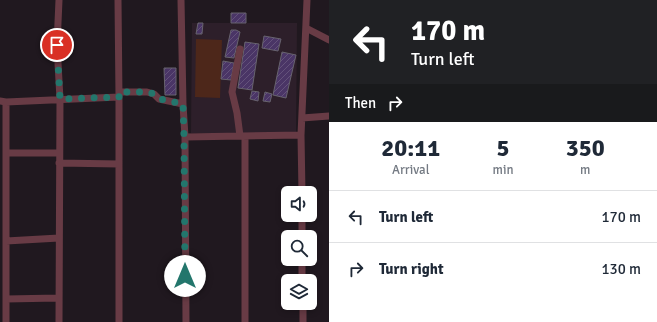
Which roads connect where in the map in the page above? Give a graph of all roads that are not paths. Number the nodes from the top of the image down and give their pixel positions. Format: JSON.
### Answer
{"nodes":[{"id":1,"x":58,"y":0,"type":"edge"},
{"id":2,"x":118,"y":0,"type":"edge"},
{"id":3,"x":181,"y":0,"type":"edge"},
{"id":4,"x":307,"y":0,"type":"edge"},
{"id":5,"x":306,"y":28,"type":"junction"},
{"id":6,"x":329,"y":40,"type":"edge"},
{"id":7,"x":240,"y":49,"type":"dead end"},
{"id":8,"x":119,"y":94,"type":"junction"},
{"id":9,"x":60,"y":99,"type":"junction"},
{"id":10,"x":3,"y":102,"type":"edge"},
{"id":11,"x":183,"y":104,"type":"junction"},
{"id":12,"x":329,"y":116,"type":"edge"},
{"id":13,"x":302,"y":118,"type":"junction"},
{"id":14,"x":301,"y":135,"type":"junction"},
{"id":15,"x":242,"y":136,"type":"junction"},
{"id":16,"x":184,"y":137,"type":"junction"},
{"id":17,"x":7,"y":153,"type":"junction"},
{"id":18,"x":59,"y":153,"type":"junction"},
{"id":19,"x":59,"y":163,"type":"junction"},
{"id":20,"x":119,"y":164,"type":"junction"},
{"id":21,"x":302,"y":186,"type":"edge"},
{"id":22,"x":3,"y":202,"type":"edge"},
{"id":23,"x":59,"y":238,"type":"junction"},
{"id":24,"x":6,"y":241,"type":"junction"},
{"id":25,"x":4,"y":294,"type":"edge"},
{"id":26,"x":58,"y":298,"type":"junction"},
{"id":27,"x":303,"y":310,"type":"edge"},
{"id":28,"x":6,"y":322,"type":"edge"},
{"id":29,"x":59,"y":322,"type":"edge"},
{"id":30,"x":119,"y":322,"type":"edge"},
{"id":31,"x":186,"y":322,"type":"edge"},
{"id":32,"x":245,"y":322,"type":"edge"},
{"id":33,"x":303,"y":322,"type":"edge"}],
"edges":[{"from":1,"to":9,"type":"street"},
{"from":2,"to":8,"type":"street"},
{"from":3,"to":11,"type":"street"},
{"from":4,"to":5,"type":"street"},
{"from":5,"to":6,"type":"street"},
{"from":5,"to":13,"type":"street"},
{"from":7,"to":15,"type":"street"},
{"from":8,"to":9,"type":"street"},
{"from":8,"to":11,"type":"street"},
{"from":8,"to":20,"type":"street"},
{"from":9,"to":10,"type":"street"},
{"from":9,"to":18,"type":"street"},
{"from":10,"to":17,"type":"street"},
{"from":11,"to":16,"type":"street"},
{"from":12,"to":13,"type":"street"},
{"from":13,"to":14,"type":"street"},
{"from":14,"to":15,"type":"street"},
{"from":14,"to":21,"type":"street"},
{"from":15,"to":16,"type":"street"},
{"from":15,"to":32,"type":"street"},
{"from":16,"to":31,"type":"street"},
{"from":17,"to":18,"type":"street"},
{"from":17,"to":22,"type":"street"},
{"from":18,"to":19,"type":"street"},
{"from":19,"to":20,"type":"street"},
{"from":19,"to":23,"type":"street"},
{"from":20,"to":30,"type":"street"},
{"from":22,"to":24,"type":"street"},
{"from":23,"to":24,"type":"street"},
{"from":23,"to":26,"type":"street"},
{"from":24,"to":25,"type":"street"},
{"from":25,"to":26,"type":"street"},
{"from":25,"to":28,"type":"street"},
{"from":26,"to":29,"type":"street"},
{"from":27,"to":33,"type":"street"}]}
